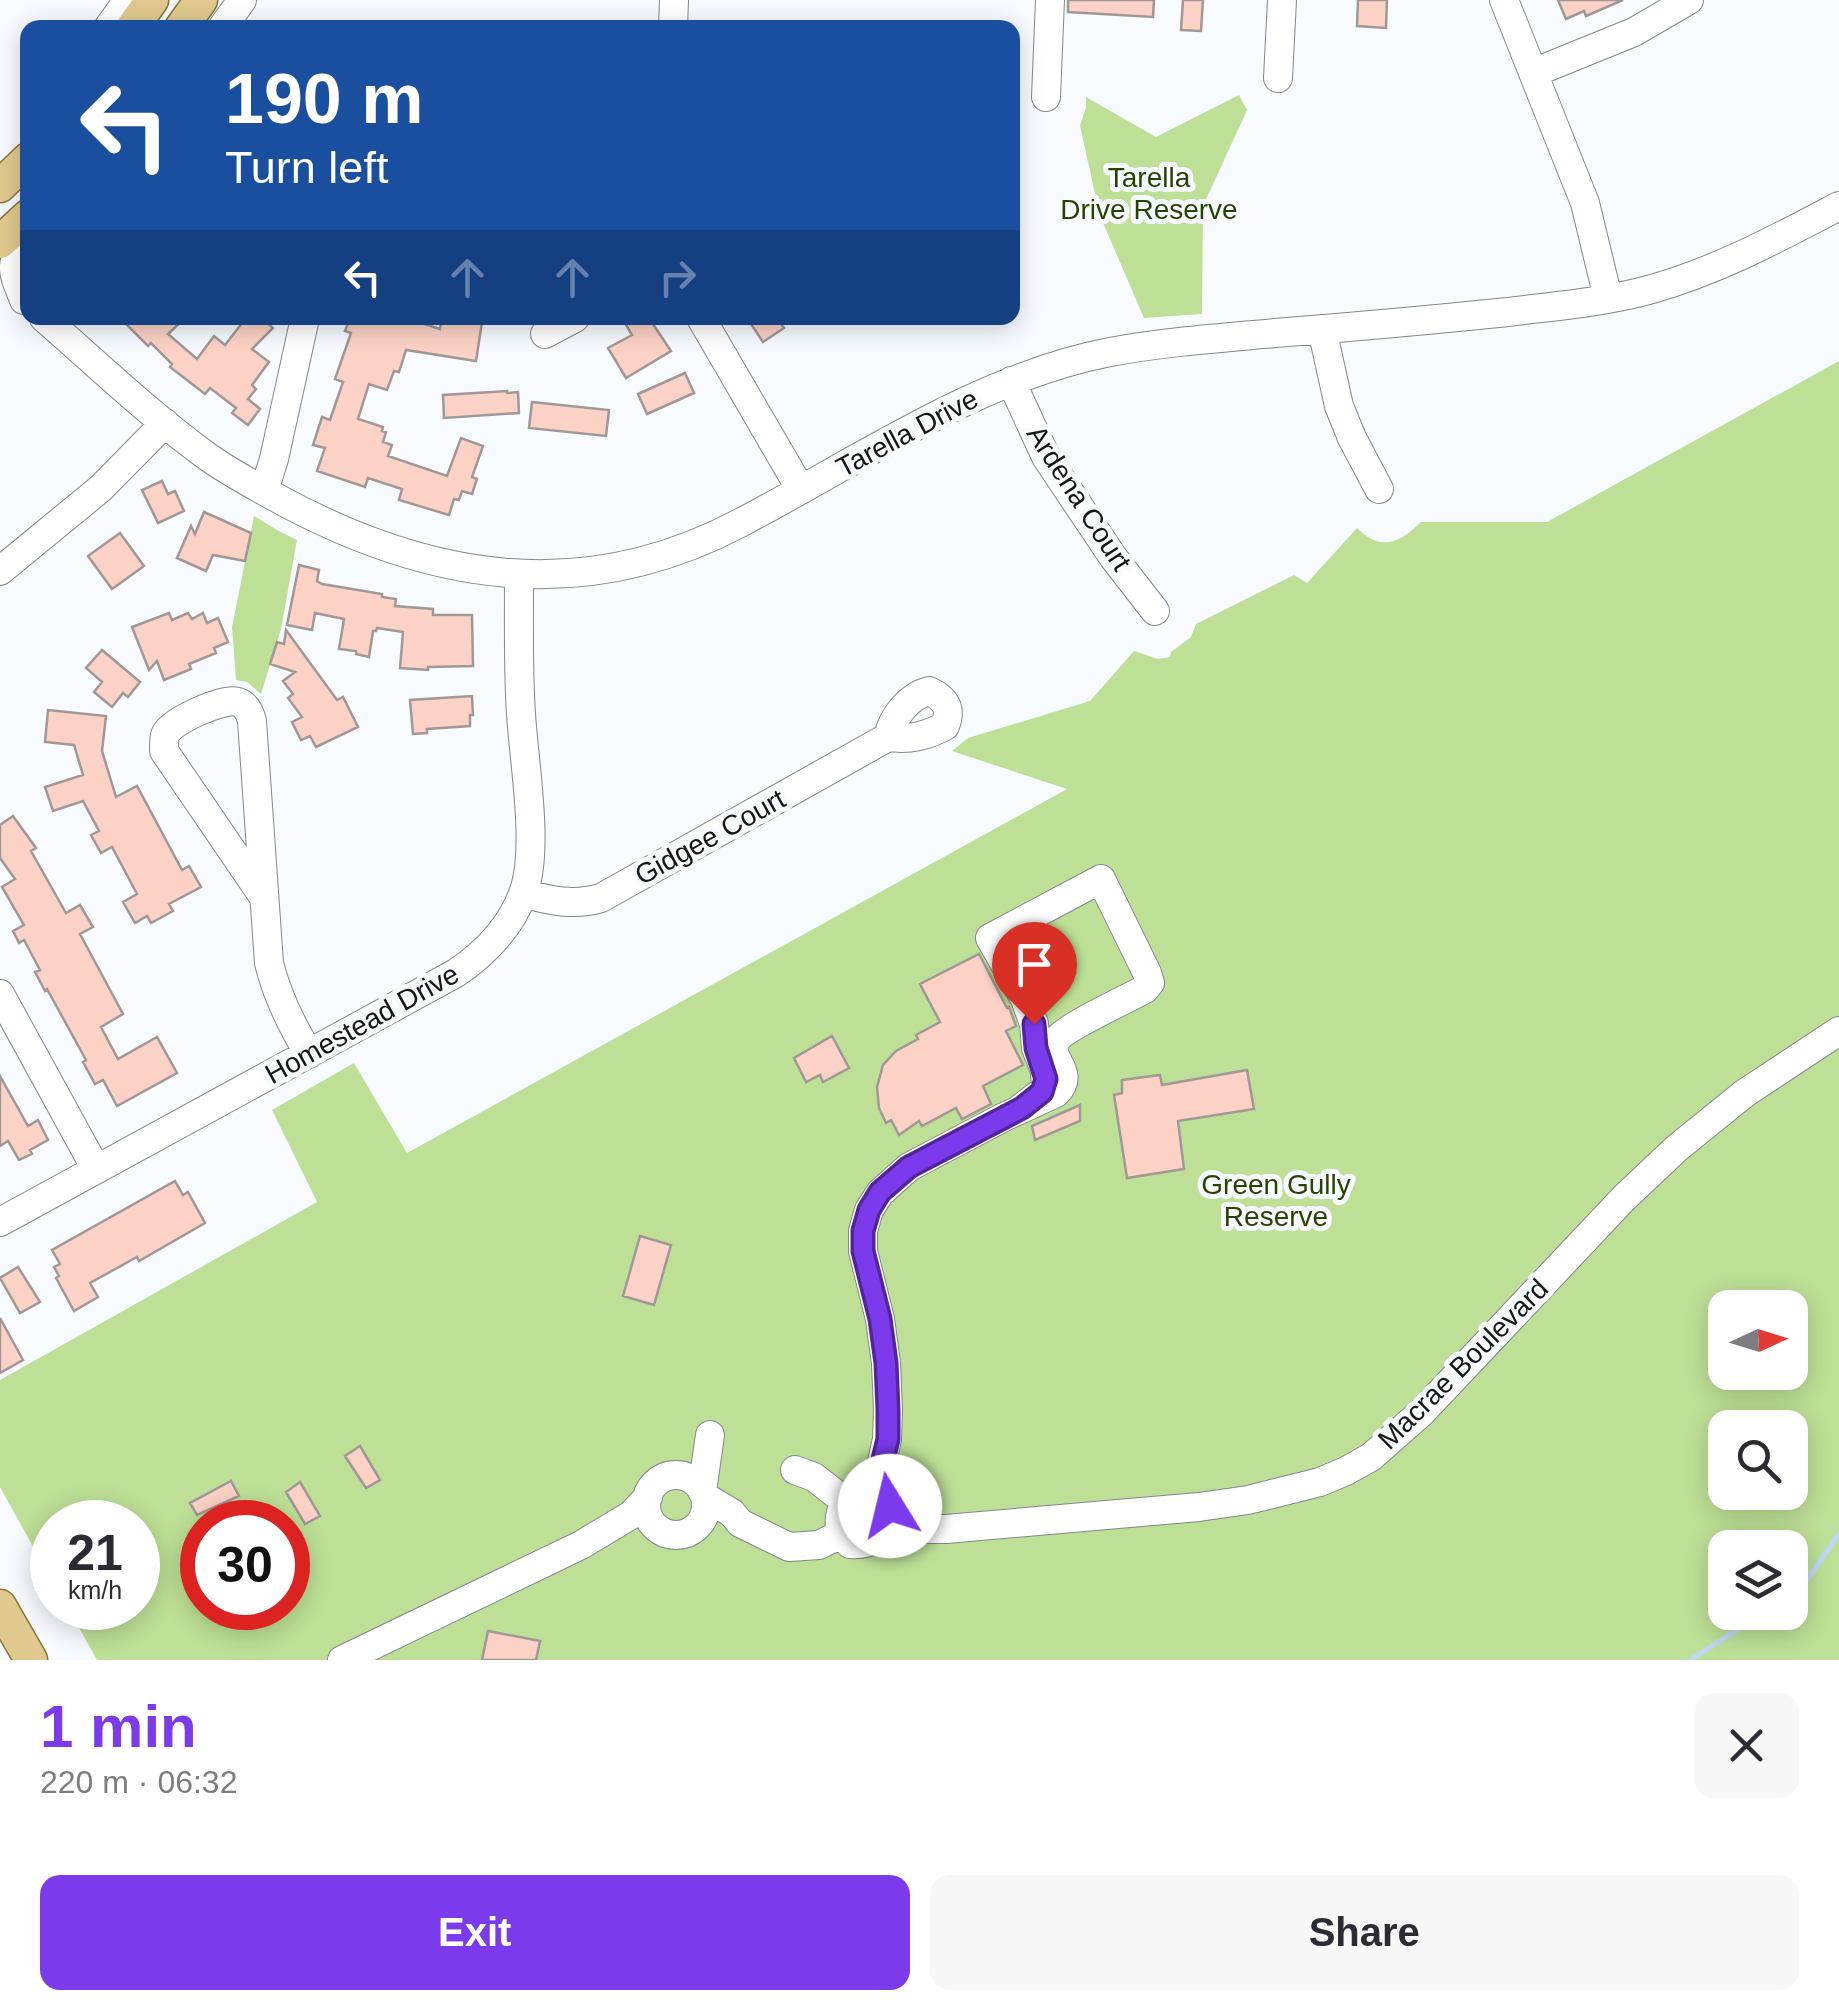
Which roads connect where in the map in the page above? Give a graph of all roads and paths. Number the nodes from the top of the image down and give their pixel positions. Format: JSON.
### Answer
{"nodes":[{"id":1,"x":1050,"y":0,"type":"edge"},
{"id":2,"x":1282,"y":0,"type":"edge"},
{"id":3,"x":1504,"y":0,"type":"edge"},
{"id":4,"x":1689,"y":0,"type":"edge"},
{"id":5,"x":1533,"y":73,"type":"junction"},
{"id":6,"x":1278,"y":78,"type":"dead end"},
{"id":7,"x":1046,"y":97,"type":"dead end"},
{"id":8,"x":20,"y":167,"type":"edge"},
{"id":9,"x":0,"y":186,"type":"edge"},
{"id":10,"x":1839,"y":206,"type":"edge"},
{"id":11,"x":20,"y":223,"type":"edge"},
{"id":12,"x":0,"y":242,"type":"edge"},
{"id":13,"x":20,"y":250,"type":"edge"},
{"id":14,"x":20,"y":291,"type":"edge"},
{"id":15,"x":1608,"y":298,"type":"junction"},
{"id":16,"x":51,"y":325,"type":"edge"},
{"id":17,"x":303,"y":325,"type":"edge"},
{"id":18,"x":562,"y":325,"type":"edge"},
{"id":19,"x":705,"y":325,"type":"edge"},
{"id":20,"x":1322,"y":329,"type":"junction"},
{"id":21,"x":546,"y":334,"type":"dead end"},
{"id":22,"x":1011,"y":381,"type":"junction"},
{"id":23,"x":164,"y":423,"type":"junction"},
{"id":24,"x":1379,"y":489,"type":"dead end"},
{"id":25,"x":801,"y":490,"type":"junction"},
{"id":26,"x":264,"y":491,"type":"junction"},
{"id":27,"x":0,"y":571,"type":"edge"},
{"id":28,"x":519,"y":575,"type":"junction"},
{"id":29,"x":1154,"y":611,"type":"dead end"},
{"id":30,"x":888,"y":736,"type":"dead end"},
{"id":31,"x":523,"y":893,"type":"junction"},
{"id":32,"x":263,"y":896,"type":"junction"},
{"id":33,"x":0,"y":994,"type":"edge"},
{"id":34,"x":1839,"y":1031,"type":"edge"},
{"id":35,"x":309,"y":1054,"type":"junction"},
{"id":36,"x":1022,"y":1108,"type":"junction"},
{"id":37,"x":96,"y":1169,"type":"junction"},
{"id":38,"x":0,"y":1222,"type":"edge"},
{"id":39,"x":710,"y":1435,"type":"dead end"},
{"id":40,"x":794,"y":1470,"type":"dead end"},
{"id":41,"x":876,"y":1489,"type":"junction"},
{"id":42,"x":704,"y":1494,"type":"junction"},
{"id":43,"x":648,"y":1496,"type":"junction"},
{"id":44,"x":846,"y":1502,"type":"junction"},
{"id":45,"x":888,"y":1520,"type":"junction"},
{"id":46,"x":740,"y":1523,"type":"junction"},
{"id":47,"x":698,"y":1526,"type":"junction"},
{"id":48,"x":660,"y":1530,"type":"junction"},
{"id":49,"x":840,"y":1534,"type":"junction"},
{"id":50,"x":581,"y":1546,"type":"junction"},
{"id":51,"x":0,"y":1606,"type":"edge"},
{"id":52,"x":31,"y":1660,"type":"edge"},
{"id":53,"x":342,"y":1660,"type":"edge"}],
"edges":[{"from":1,"to":7,"type":"street"},
{"from":2,"to":6,"type":"street"},
{"from":3,"to":5,"type":"street"},
{"from":4,"to":5,"type":"street"},
{"from":5,"to":15,"type":"street"},
{"from":8,"to":9,"type":"main road"},
{"from":10,"to":15,"type":"street","name":"Tarella Drive"},
{"from":11,"to":12,"type":"main road"},
{"from":13,"to":14,"type":"street","name":"Tarella Drive"},
{"from":15,"to":20,"type":"street","name":"Tarella Drive"},
{"from":16,"to":23,"type":"street","name":"Tarella Drive"},
{"from":17,"to":26,"type":"street"},
{"from":18,"to":21,"type":"street"},
{"from":19,"to":25,"type":"street"},
{"from":20,"to":22,"type":"street","name":"Tarella Drive"},
{"from":20,"to":24,"type":"street"},
{"from":22,"to":25,"type":"street","name":"Tarella Drive"},
{"from":22,"to":29,"type":"street","name":"Ardena Court"},
{"from":23,"to":26,"type":"street","name":"Tarella Drive"},
{"from":23,"to":27,"type":"street"},
{"from":25,"to":28,"type":"street","name":"Tarella Drive"},
{"from":26,"to":28,"type":"street","name":"Tarella Drive"},
{"from":28,"to":31,"type":"street","name":"Homestead Drive"},
{"from":30,"to":31,"type":"street","name":"Gidgee Court"},
{"from":31,"to":35,"type":"street","name":"Homestead Drive"},
{"from":32,"to":32,"type":"street"},
{"from":32,"to":35,"type":"street"},
{"from":33,"to":37,"type":"street"},
{"from":34,"to":45,"type":"street","name":"Macrae Boulevard"},
{"from":35,"to":37,"type":"street","name":"Homestead Drive"},
{"from":36,"to":36,"type":"street"},
{"from":36,"to":41,"type":"street"},
{"from":37,"to":38,"type":"street","name":"Homestead Drive"},
{"from":39,"to":42,"type":"street"},
{"from":40,"to":44,"type":"street"},
{"from":41,"to":44,"type":"street"},
{"from":41,"to":45,"type":"street"},
{"from":42,"to":43,"type":"street"},
{"from":42,"to":46,"type":"street"},
{"from":42,"to":47,"type":"street"},
{"from":43,"to":48,"type":"street"},
{"from":43,"to":50,"type":"street"},
{"from":44,"to":49,"type":"street"},
{"from":45,"to":49,"type":"street"},
{"from":46,"to":47,"type":"street"},
{"from":46,"to":49,"type":"street"},
{"from":47,"to":48,"type":"street"},
{"from":48,"to":50,"type":"street"},
{"from":50,"to":53,"type":"street"},
{"from":51,"to":52,"type":"main road"}]}
